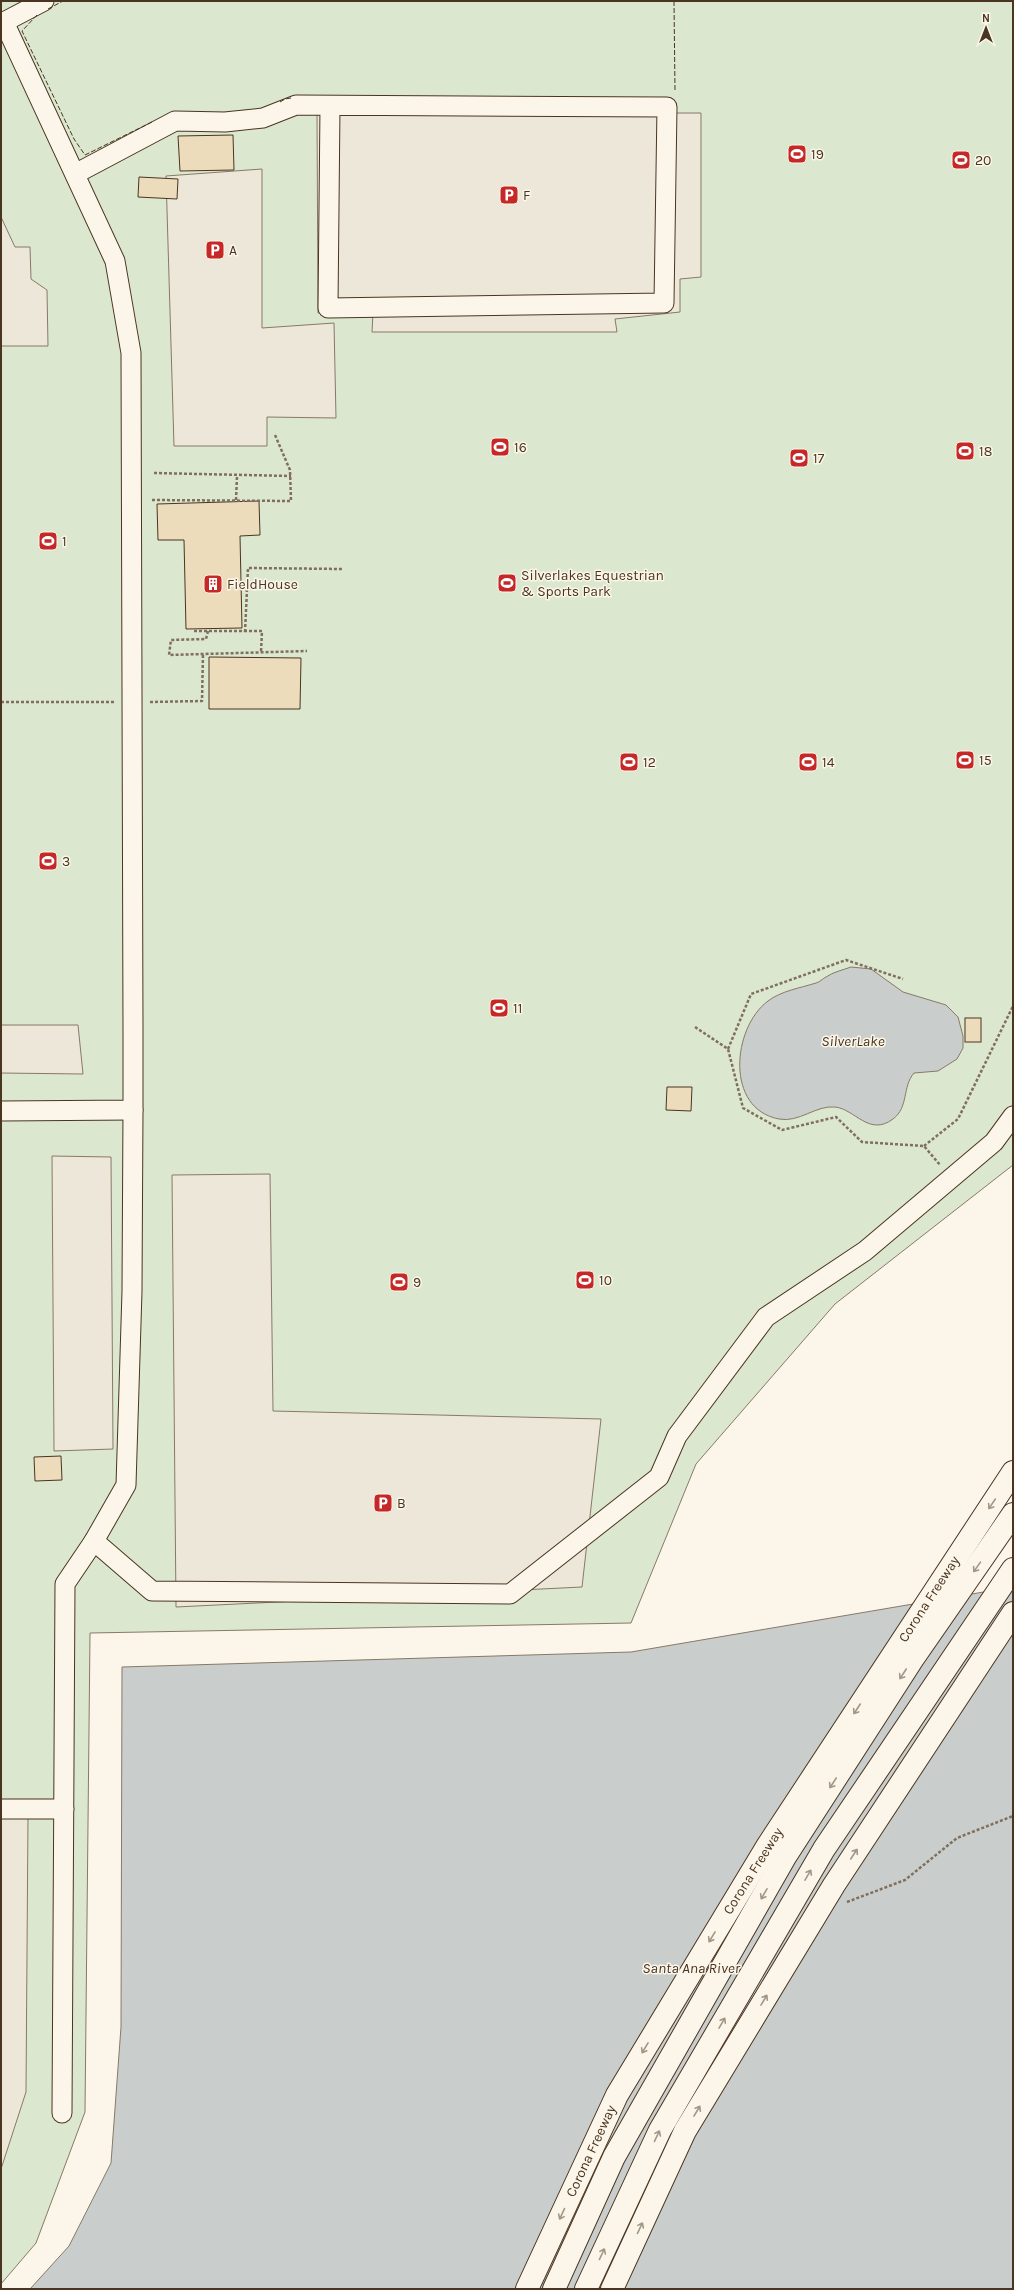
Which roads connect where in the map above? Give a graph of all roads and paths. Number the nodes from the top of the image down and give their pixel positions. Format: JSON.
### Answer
{"nodes":[{"id":1,"x":44,"y":1,"type":"edge"},
{"id":2,"x":3,"y":23,"type":"edge"},
{"id":3,"x":330,"y":106,"type":"junction"},
{"id":4,"x":75,"y":174,"type":"junction"},
{"id":5,"x":275,"y":435,"type":"dead end"},
{"id":6,"x":154,"y":473,"type":"dead end"},
{"id":7,"x":237,"y":476,"type":"junction"},
{"id":8,"x":291,"y":476,"type":"junction"},
{"id":9,"x":152,"y":500,"type":"dead end"},
{"id":10,"x":236,"y":500,"type":"junction"},
{"id":11,"x":343,"y":569,"type":"dead end"},
{"id":12,"x":194,"y":631,"type":"dead end"},
{"id":13,"x":208,"y":631,"type":"junction"},
{"id":14,"x":245,"y":632,"type":"junction"},
{"id":15,"x":307,"y":651,"type":"dead end"},
{"id":16,"x":261,"y":652,"type":"junction"},
{"id":17,"x":903,"y":979,"type":"dead end"},
{"id":18,"x":1013,"y":1006,"type":"edge"},
{"id":19,"x":695,"y":1027,"type":"dead end"},
{"id":20,"x":728,"y":1049,"type":"junction"},
{"id":21,"x":133,"y":1110,"type":"junction"},
{"id":22,"x":1,"y":1111,"type":"edge"},
{"id":23,"x":1013,"y":1116,"type":"edge"},
{"id":24,"x":924,"y":1146,"type":"junction"},
{"id":25,"x":951,"y":1178,"type":"junction"},
{"id":26,"x":1013,"y":1472,"type":"edge"},
{"id":27,"x":1013,"y":1514,"type":"edge"},
{"id":28,"x":94,"y":1541,"type":"junction"},
{"id":29,"x":1013,"y":1569,"type":"edge"},
{"id":30,"x":1013,"y":1613,"type":"edge"},
{"id":31,"x":1,"y":1809,"type":"edge"},
{"id":32,"x":64,"y":1809,"type":"junction"},
{"id":33,"x":1013,"y":1816,"type":"edge"},
{"id":34,"x":844,"y":1903,"type":"dead end"},
{"id":35,"x":62,"y":2113,"type":"dead end"},
{"id":36,"x":527,"y":2289,"type":"edge"},
{"id":37,"x":554,"y":2289,"type":"edge"},
{"id":38,"x":586,"y":2289,"type":"edge"},
{"id":39,"x":612,"y":2289,"type":"edge"}],
"edges":[{"from":1,"to":2,"type":"lane"},
{"from":2,"to":4,"type":"lane"},
{"from":3,"to":3,"type":"lane"},
{"from":3,"to":4,"type":"lane"},
{"from":4,"to":21,"type":"lane"},
{"from":5,"to":8,"type":"path"},
{"from":6,"to":7,"type":"path"},
{"from":7,"to":8,"type":"path"},
{"from":7,"to":10,"type":"path"},
{"from":8,"to":10,"type":"path"},
{"from":9,"to":10,"type":"path"},
{"from":11,"to":14,"type":"path"},
{"from":12,"to":13,"type":"path"},
{"from":13,"to":14,"type":"path"},
{"from":13,"to":16,"type":"path"},
{"from":14,"to":16,"type":"path"},
{"from":15,"to":16,"type":"path"},
{"from":17,"to":20,"type":"path"},
{"from":18,"to":24,"type":"path"},
{"from":19,"to":20,"type":"path"},
{"from":20,"to":24,"type":"path"},
{"from":21,"to":22,"type":"lane"},
{"from":21,"to":28,"type":"lane"},
{"from":23,"to":25,"type":"lane"},
{"from":24,"to":25,"type":"path"},
{"from":25,"to":28,"type":"lane"},
{"from":26,"to":36,"type":"highway","name":"Corona Freeway","one_way":true},
{"from":27,"to":37,"type":"highway","one_way":true},
{"from":28,"to":32,"type":"lane"},
{"from":38,"to":29,"type":"highway","one_way":true},
{"from":39,"to":30,"type":"highway","one_way":true},
{"from":31,"to":32,"type":"lane"},
{"from":32,"to":35,"type":"lane"},
{"from":33,"to":34,"type":"path"}]}
